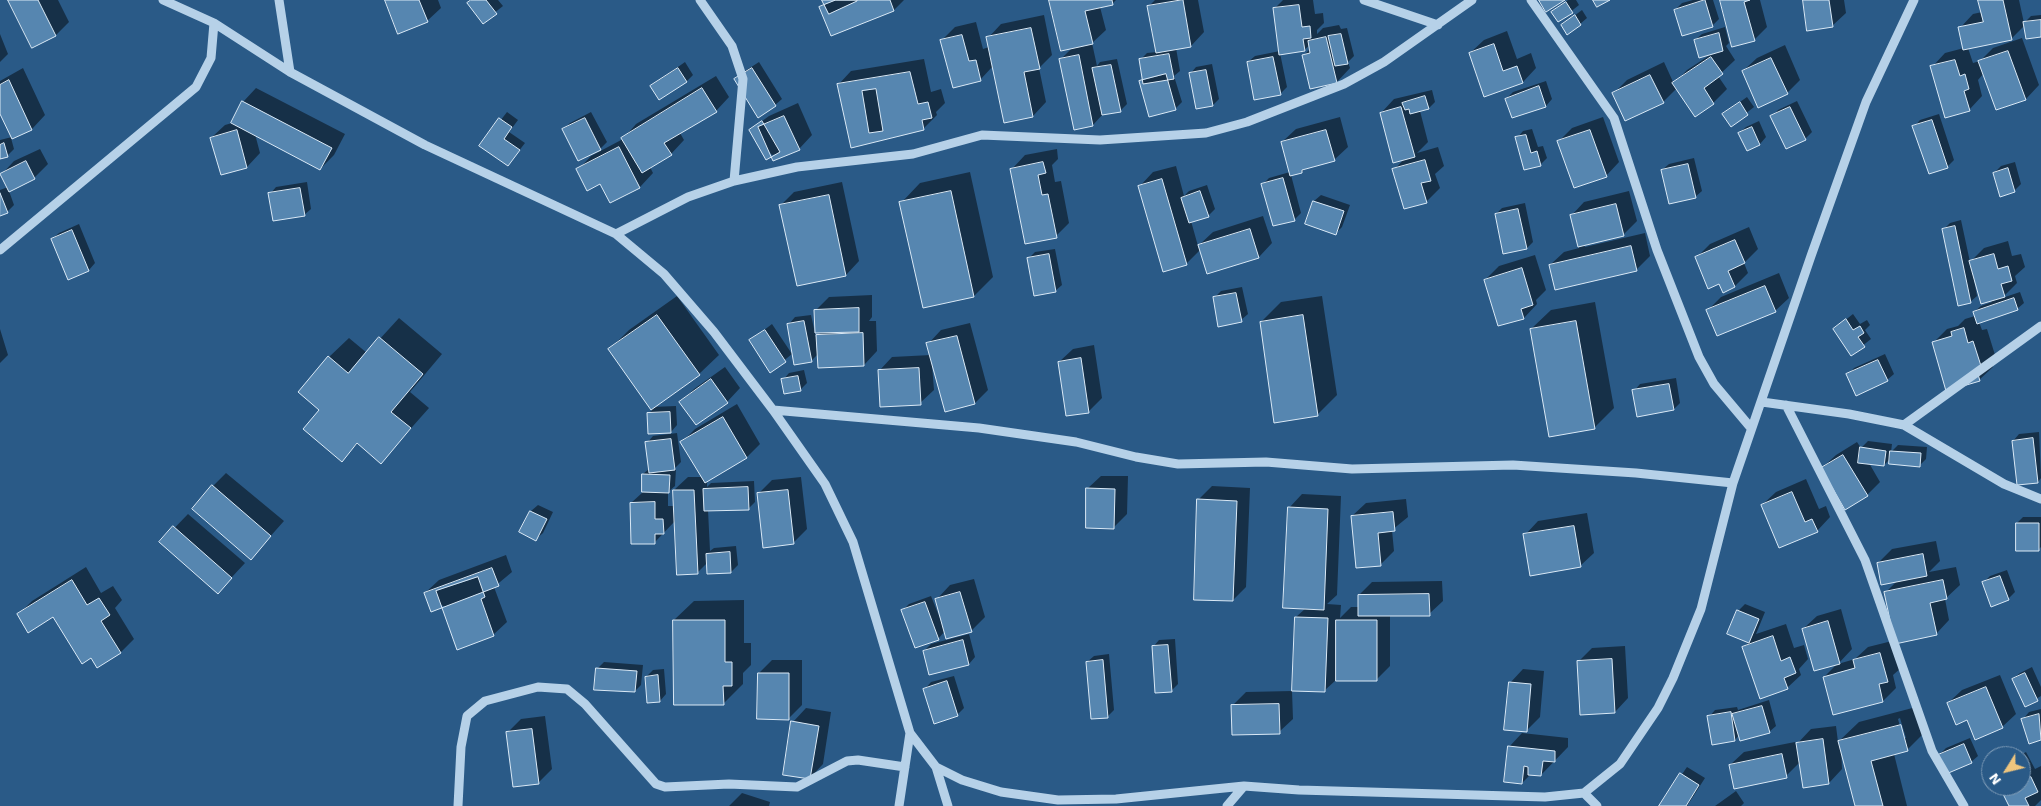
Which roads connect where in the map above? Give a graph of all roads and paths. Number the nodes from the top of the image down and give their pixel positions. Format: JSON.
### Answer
{"nodes":[{"id":1,"x":163,"y":0,"type":"edge"},
{"id":2,"x":279,"y":0,"type":"edge"},
{"id":3,"x":702,"y":0,"type":"edge"},
{"id":4,"x":1364,"y":0,"type":"edge"},
{"id":5,"x":1472,"y":0,"type":"edge"},
{"id":6,"x":1531,"y":0,"type":"edge"},
{"id":7,"x":1914,"y":0,"type":"edge"},
{"id":8,"x":214,"y":24,"type":"junction"},
{"id":9,"x":1438,"y":25,"type":"junction"},
{"id":10,"x":290,"y":72,"type":"junction"},
{"id":11,"x":734,"y":181,"type":"junction"},
{"id":12,"x":616,"y":234,"type":"junction"},
{"id":13,"x":0,"y":250,"type":"edge"},
{"id":14,"x":2041,"y":326,"type":"edge"},
{"id":15,"x":1762,"y":402,"type":"junction"},
{"id":16,"x":1786,"y":404,"type":"junction"},
{"id":17,"x":773,"y":410,"type":"junction"},
{"id":18,"x":1904,"y":425,"type":"junction"},
{"id":19,"x":1751,"y":428,"type":"junction"},
{"id":20,"x":1733,"y":484,"type":"junction"},
{"id":21,"x":2041,"y":499,"type":"edge"},
{"id":22,"x":910,"y":732,"type":"junction"},
{"id":23,"x":905,"y":767,"type":"junction"},
{"id":24,"x":936,"y":767,"type":"junction"},
{"id":25,"x":1244,"y":786,"type":"junction"},
{"id":26,"x":1584,"y":793,"type":"junction"},
{"id":27,"x":458,"y":806,"type":"edge"},
{"id":28,"x":899,"y":806,"type":"edge"},
{"id":29,"x":948,"y":806,"type":"edge"},
{"id":30,"x":1227,"y":806,"type":"edge"},
{"id":31,"x":1598,"y":806,"type":"edge"},
{"id":32,"x":1964,"y":806,"type":"edge"}],
"edges":[{"from":1,"to":8,"type":"street"},
{"from":2,"to":10,"type":"street"},
{"from":3,"to":11,"type":"street"},
{"from":4,"to":9,"type":"street"},
{"from":5,"to":9,"type":"street"},
{"from":6,"to":19,"type":"street"},
{"from":7,"to":15,"type":"street"},
{"from":8,"to":10,"type":"street"},
{"from":8,"to":13,"type":"street"},
{"from":9,"to":11,"type":"street"},
{"from":10,"to":12,"type":"street"},
{"from":11,"to":12,"type":"street"},
{"from":12,"to":17,"type":"street"},
{"from":14,"to":18,"type":"street"},
{"from":15,"to":16,"type":"street"},
{"from":15,"to":19,"type":"street"},
{"from":16,"to":18,"type":"street"},
{"from":16,"to":32,"type":"street"},
{"from":17,"to":20,"type":"street"},
{"from":17,"to":22,"type":"street"},
{"from":18,"to":21,"type":"street"},
{"from":19,"to":20,"type":"street"},
{"from":20,"to":26,"type":"street"},
{"from":22,"to":23,"type":"street"},
{"from":22,"to":24,"type":"street"},
{"from":23,"to":27,"type":"street"},
{"from":23,"to":28,"type":"street"},
{"from":24,"to":25,"type":"street"},
{"from":24,"to":29,"type":"street"},
{"from":25,"to":26,"type":"street"},
{"from":25,"to":30,"type":"street"},
{"from":26,"to":31,"type":"street"}]}
